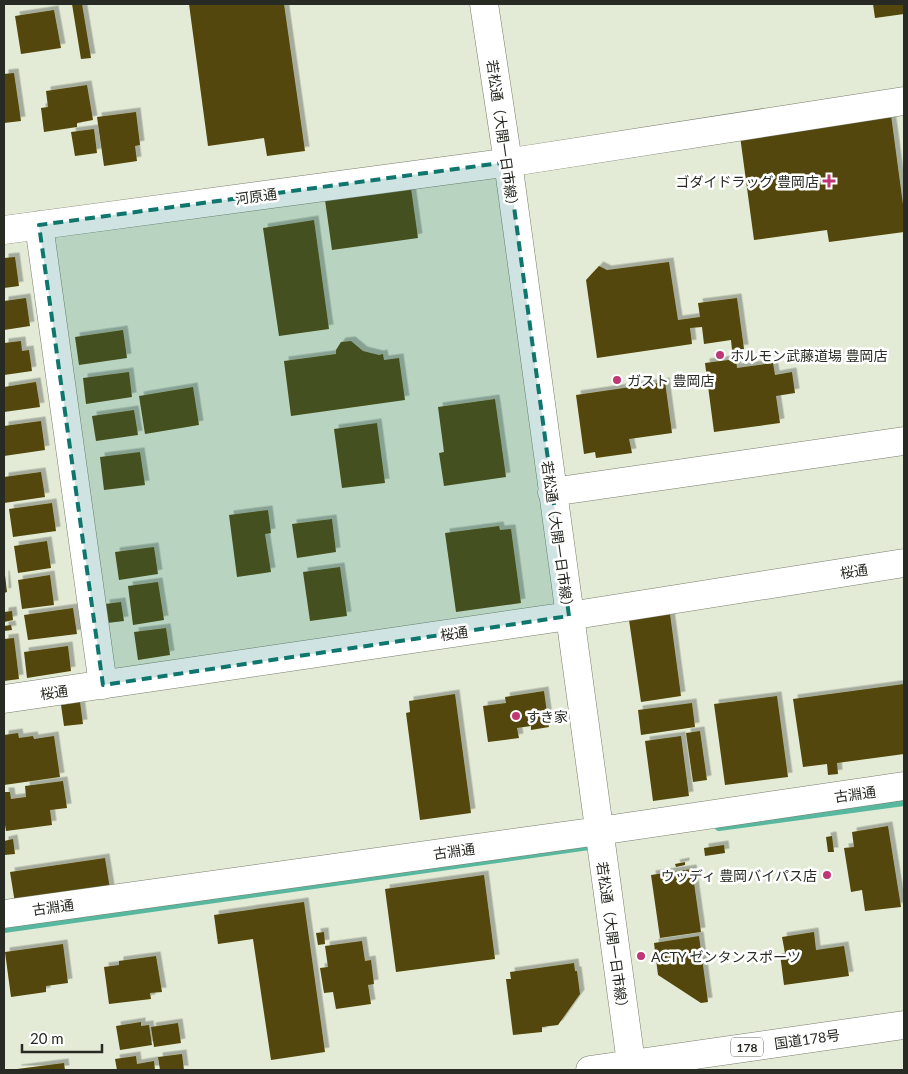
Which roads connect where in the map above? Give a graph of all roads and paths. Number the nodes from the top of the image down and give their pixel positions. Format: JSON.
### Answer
{"nodes":[{"id":1,"x":484,"y":4,"type":"edge"},
{"id":2,"x":500,"y":4,"type":"edge"},
{"id":3,"x":904,"y":101,"type":"edge"},
{"id":4,"x":517,"y":161,"type":"junction"},
{"id":5,"x":38,"y":225,"type":"junction"},
{"id":6,"x":4,"y":230,"type":"edge"},
{"id":7,"x":904,"y":441,"type":"edge"},
{"id":8,"x":552,"y":492,"type":"junction"},
{"id":9,"x":904,"y":563,"type":"edge"},
{"id":10,"x":569,"y":616,"type":"junction"},
{"id":11,"x":103,"y":685,"type":"junction"},
{"id":12,"x":4,"y":699,"type":"edge"},
{"id":13,"x":904,"y":786,"type":"edge"},
{"id":14,"x":598,"y":831,"type":"junction"},
{"id":15,"x":4,"y":914,"type":"edge"},
{"id":16,"x":904,"y":1025,"type":"edge"},
{"id":17,"x":631,"y":1067,"type":"edge"},
{"id":18,"x":590,"y":1070,"type":"edge"}],
"edges":[{"from":1,"to":4,"type":"main road","name":"若松通（大開一日市線）"},
{"from":2,"to":4,"type":"main road"},
{"from":3,"to":4,"type":"main road","name":"河原通"},
{"from":4,"to":5,"type":"main road","name":"河原通"},
{"from":4,"to":8,"type":"main road","name":"若松通（大開一日市線）"},
{"from":5,"to":6,"type":"main road","name":"河原通"},
{"from":5,"to":11,"type":"main road"},
{"from":7,"to":8,"type":"main road"},
{"from":8,"to":10,"type":"main road","name":"若松通（大開一日市線）"},
{"from":9,"to":10,"type":"main road","name":"桜通"},
{"from":10,"to":11,"type":"main road","name":"桜通"},
{"from":10,"to":14,"type":"main road","name":"若松通（大開一日市線）"},
{"from":11,"to":12,"type":"main road","name":"桜通"},
{"from":13,"to":14,"type":"main road","name":"古淵通"},
{"from":14,"to":15,"type":"main road","name":"古淵通"},
{"from":14,"to":17,"type":"main road","name":"若松通（大開一日市線）"},
{"from":16,"to":17,"type":"main road","name":"国道178号","number":"178"},
{"from":17,"to":18,"type":"main road","name":"国道178号","number":"178"}]}
